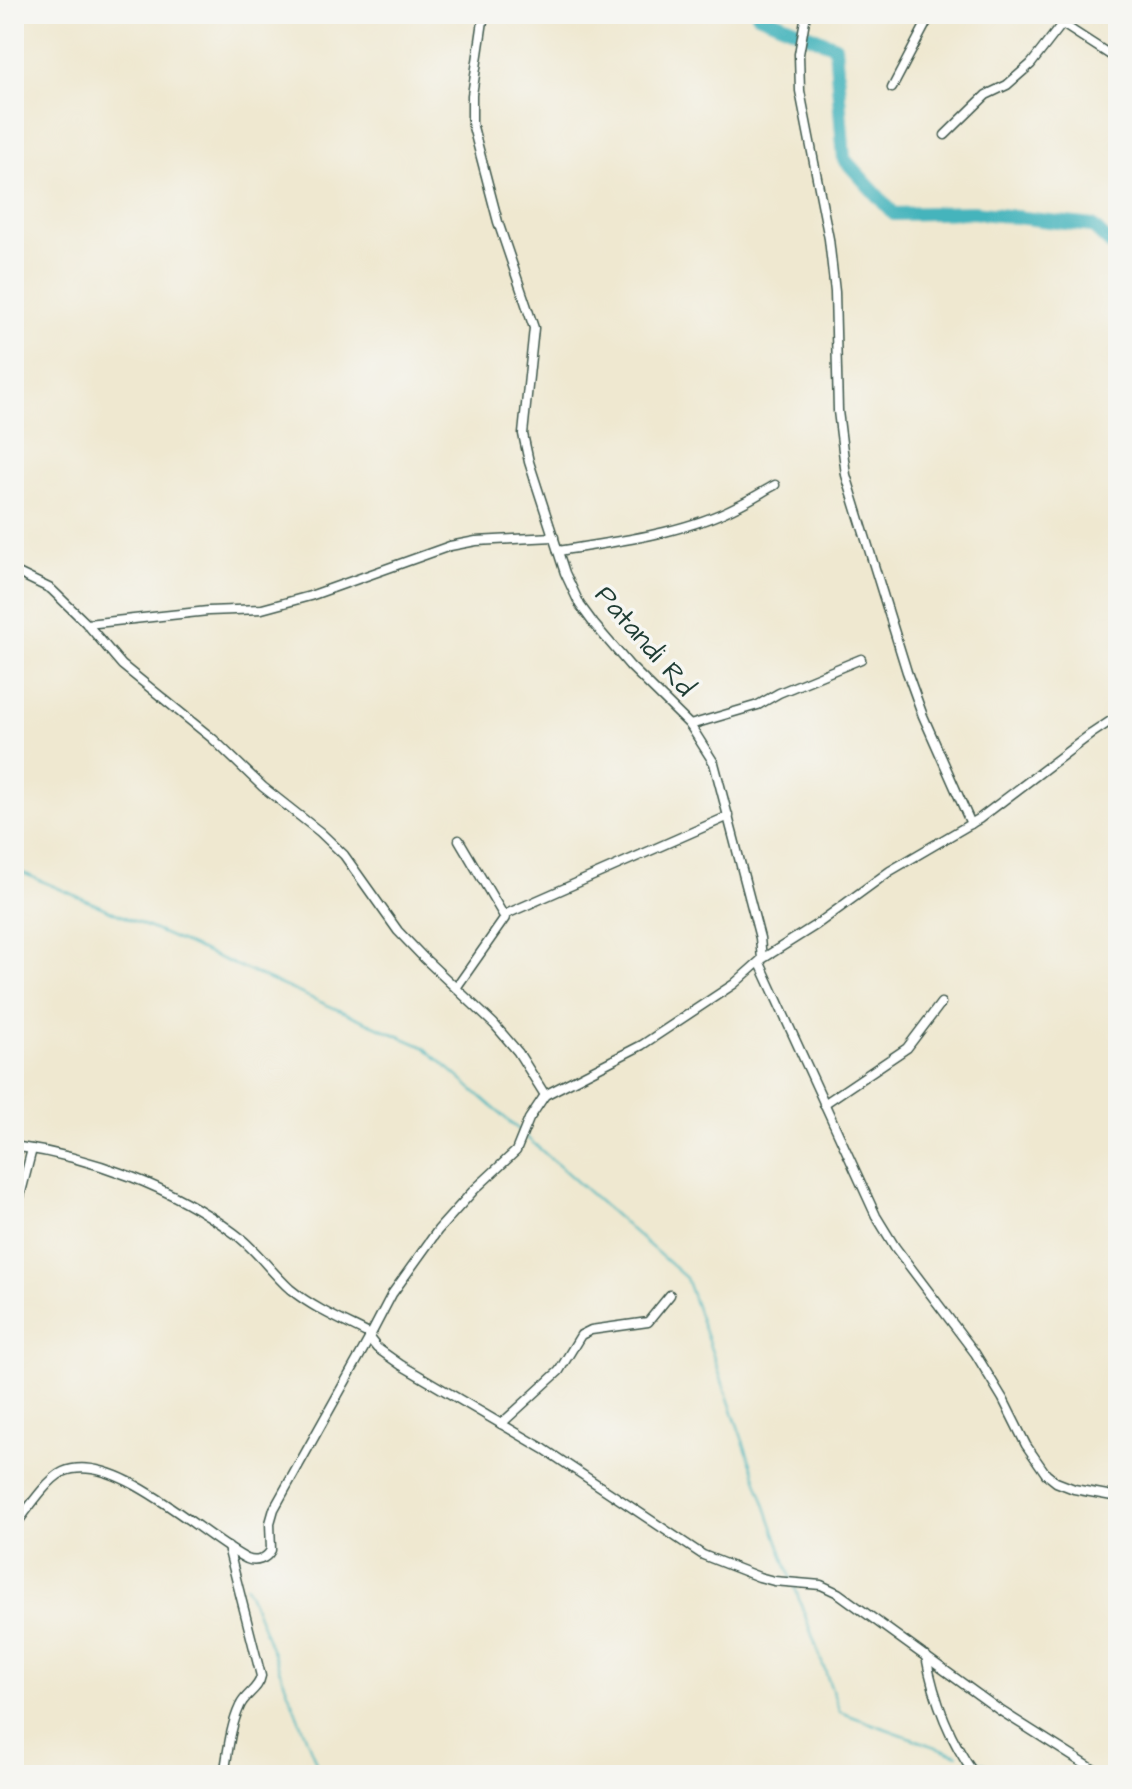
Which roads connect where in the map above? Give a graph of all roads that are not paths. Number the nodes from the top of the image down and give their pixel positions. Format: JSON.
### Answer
{"nodes":[{"id":1,"x":484,"y":14,"type":"edge"},
{"id":2,"x":806,"y":14,"type":"edge"},
{"id":3,"x":931,"y":14,"type":"edge"},
{"id":4,"x":1047,"y":14,"type":"edge"},
{"id":5,"x":1059,"y":20,"type":"edge"},
{"id":6,"x":1118,"y":60,"type":"edge"},
{"id":7,"x":892,"y":88,"type":"dead end"},
{"id":8,"x":945,"y":135,"type":"dead end"},
{"id":9,"x":775,"y":485,"type":"dead end"},
{"id":10,"x":554,"y":537,"type":"junction"},
{"id":11,"x":558,"y":551,"type":"junction"},
{"id":12,"x":14,"y":571,"type":"edge"},
{"id":13,"x":87,"y":624,"type":"junction"},
{"id":14,"x":861,"y":659,"type":"dead end"},
{"id":15,"x":1118,"y":716,"type":"edge"},
{"id":16,"x":690,"y":725,"type":"junction"},
{"id":17,"x":729,"y":816,"type":"junction"},
{"id":18,"x":971,"y":824,"type":"junction"},
{"id":19,"x":459,"y":840,"type":"dead end"},
{"id":20,"x":504,"y":915,"type":"junction"},
{"id":21,"x":761,"y":961,"type":"junction"},
{"id":22,"x":456,"y":988,"type":"junction"},
{"id":23,"x":941,"y":1003,"type":"dead end"},
{"id":24,"x":545,"y":1095,"type":"junction"},
{"id":25,"x":824,"y":1104,"type":"junction"},
{"id":26,"x":14,"y":1146,"type":"edge"},
{"id":27,"x":32,"y":1149,"type":"junction"},
{"id":28,"x":14,"y":1220,"type":"edge"},
{"id":29,"x":670,"y":1295,"type":"dead end"},
{"id":30,"x":369,"y":1337,"type":"junction"},
{"id":31,"x":501,"y":1424,"type":"junction"},
{"id":32,"x":1118,"y":1497,"type":"edge"},
{"id":33,"x":14,"y":1527,"type":"edge"},
{"id":34,"x":228,"y":1547,"type":"junction"},
{"id":35,"x":926,"y":1656,"type":"junction"},
{"id":36,"x":224,"y":1775,"type":"edge"},
{"id":37,"x":975,"y":1775,"type":"edge"},
{"id":38,"x":1102,"y":1775,"type":"edge"}],
"edges":[{"from":1,"to":10,"type":"street","name":"Patandi Rd"},
{"from":2,"to":18,"type":"street"},
{"from":3,"to":7,"type":"street"},
{"from":4,"to":5,"type":"street"},
{"from":5,"to":6,"type":"street"},
{"from":5,"to":8,"type":"street"},
{"from":9,"to":11,"type":"street"},
{"from":10,"to":11,"type":"street","name":"Patandi Rd"},
{"from":10,"to":13,"type":"street"},
{"from":11,"to":16,"type":"street","name":"Patandi Rd"},
{"from":12,"to":13,"type":"street"},
{"from":13,"to":22,"type":"street"},
{"from":14,"to":16,"type":"street"},
{"from":15,"to":18,"type":"street"},
{"from":16,"to":17,"type":"street","name":"Patandi Rd"},
{"from":17,"to":20,"type":"street"},
{"from":17,"to":21,"type":"street","name":"Patandi Rd"},
{"from":18,"to":21,"type":"street"},
{"from":19,"to":20,"type":"street"},
{"from":20,"to":22,"type":"street"},
{"from":21,"to":24,"type":"street"},
{"from":21,"to":25,"type":"street","name":"Patandi Rd"},
{"from":22,"to":24,"type":"street"},
{"from":23,"to":25,"type":"street"},
{"from":24,"to":30,"type":"street"},
{"from":25,"to":32,"type":"street","name":"Patandi Rd"},
{"from":26,"to":27,"type":"street"},
{"from":27,"to":28,"type":"street"},
{"from":27,"to":30,"type":"street"},
{"from":29,"to":31,"type":"street"},
{"from":30,"to":31,"type":"street"},
{"from":30,"to":34,"type":"street"},
{"from":31,"to":35,"type":"street"},
{"from":33,"to":34,"type":"street"},
{"from":34,"to":36,"type":"street"},
{"from":35,"to":37,"type":"street"},
{"from":35,"to":38,"type":"street"}]}
